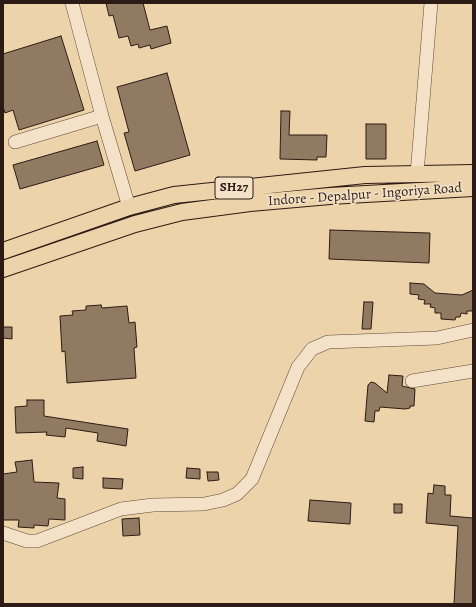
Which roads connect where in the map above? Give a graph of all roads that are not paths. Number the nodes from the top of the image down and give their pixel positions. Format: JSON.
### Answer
{"nodes":[{"id":1,"x":72,"y":3,"type":"edge"},
{"id":2,"x":431,"y":3,"type":"edge"},
{"id":3,"x":102,"y":116,"type":"junction"},
{"id":4,"x":15,"y":142,"type":"dead end"},
{"id":5,"x":473,"y":172,"type":"edge"},
{"id":6,"x":417,"y":174,"type":"junction"},
{"id":7,"x":473,"y":188,"type":"edge"},
{"id":8,"x":129,"y":206,"type":"junction"},
{"id":9,"x":3,"y":251,"type":"edge"},
{"id":10,"x":3,"y":269,"type":"edge"},
{"id":11,"x":473,"y":330,"type":"edge"},
{"id":12,"x":473,"y":371,"type":"edge"},
{"id":13,"x":412,"y":381,"type":"dead end"},
{"id":14,"x":3,"y":533,"type":"edge"}],
"edges":[{"from":1,"to":3,"type":"street"},
{"from":2,"to":6,"type":"street"},
{"from":3,"to":4,"type":"street"},
{"from":3,"to":8,"type":"street"},
{"from":5,"to":6,"type":"main road","name":"Indore - Depalpur - Ingoriya Road","number":"SH27"},
{"from":6,"to":8,"type":"main road","name":"Indore - Depalpur - Ingoriya Road","number":"SH27"},
{"from":7,"to":10,"type":"main road","name":"Indore - Depalpur - Ingoriya Road","number":"SH27"},
{"from":8,"to":9,"type":"main road","name":"Indore - Depalpur - Ingoriya Road","number":"SH27"},
{"from":11,"to":14,"type":"street"},
{"from":12,"to":13,"type":"street"}]}
